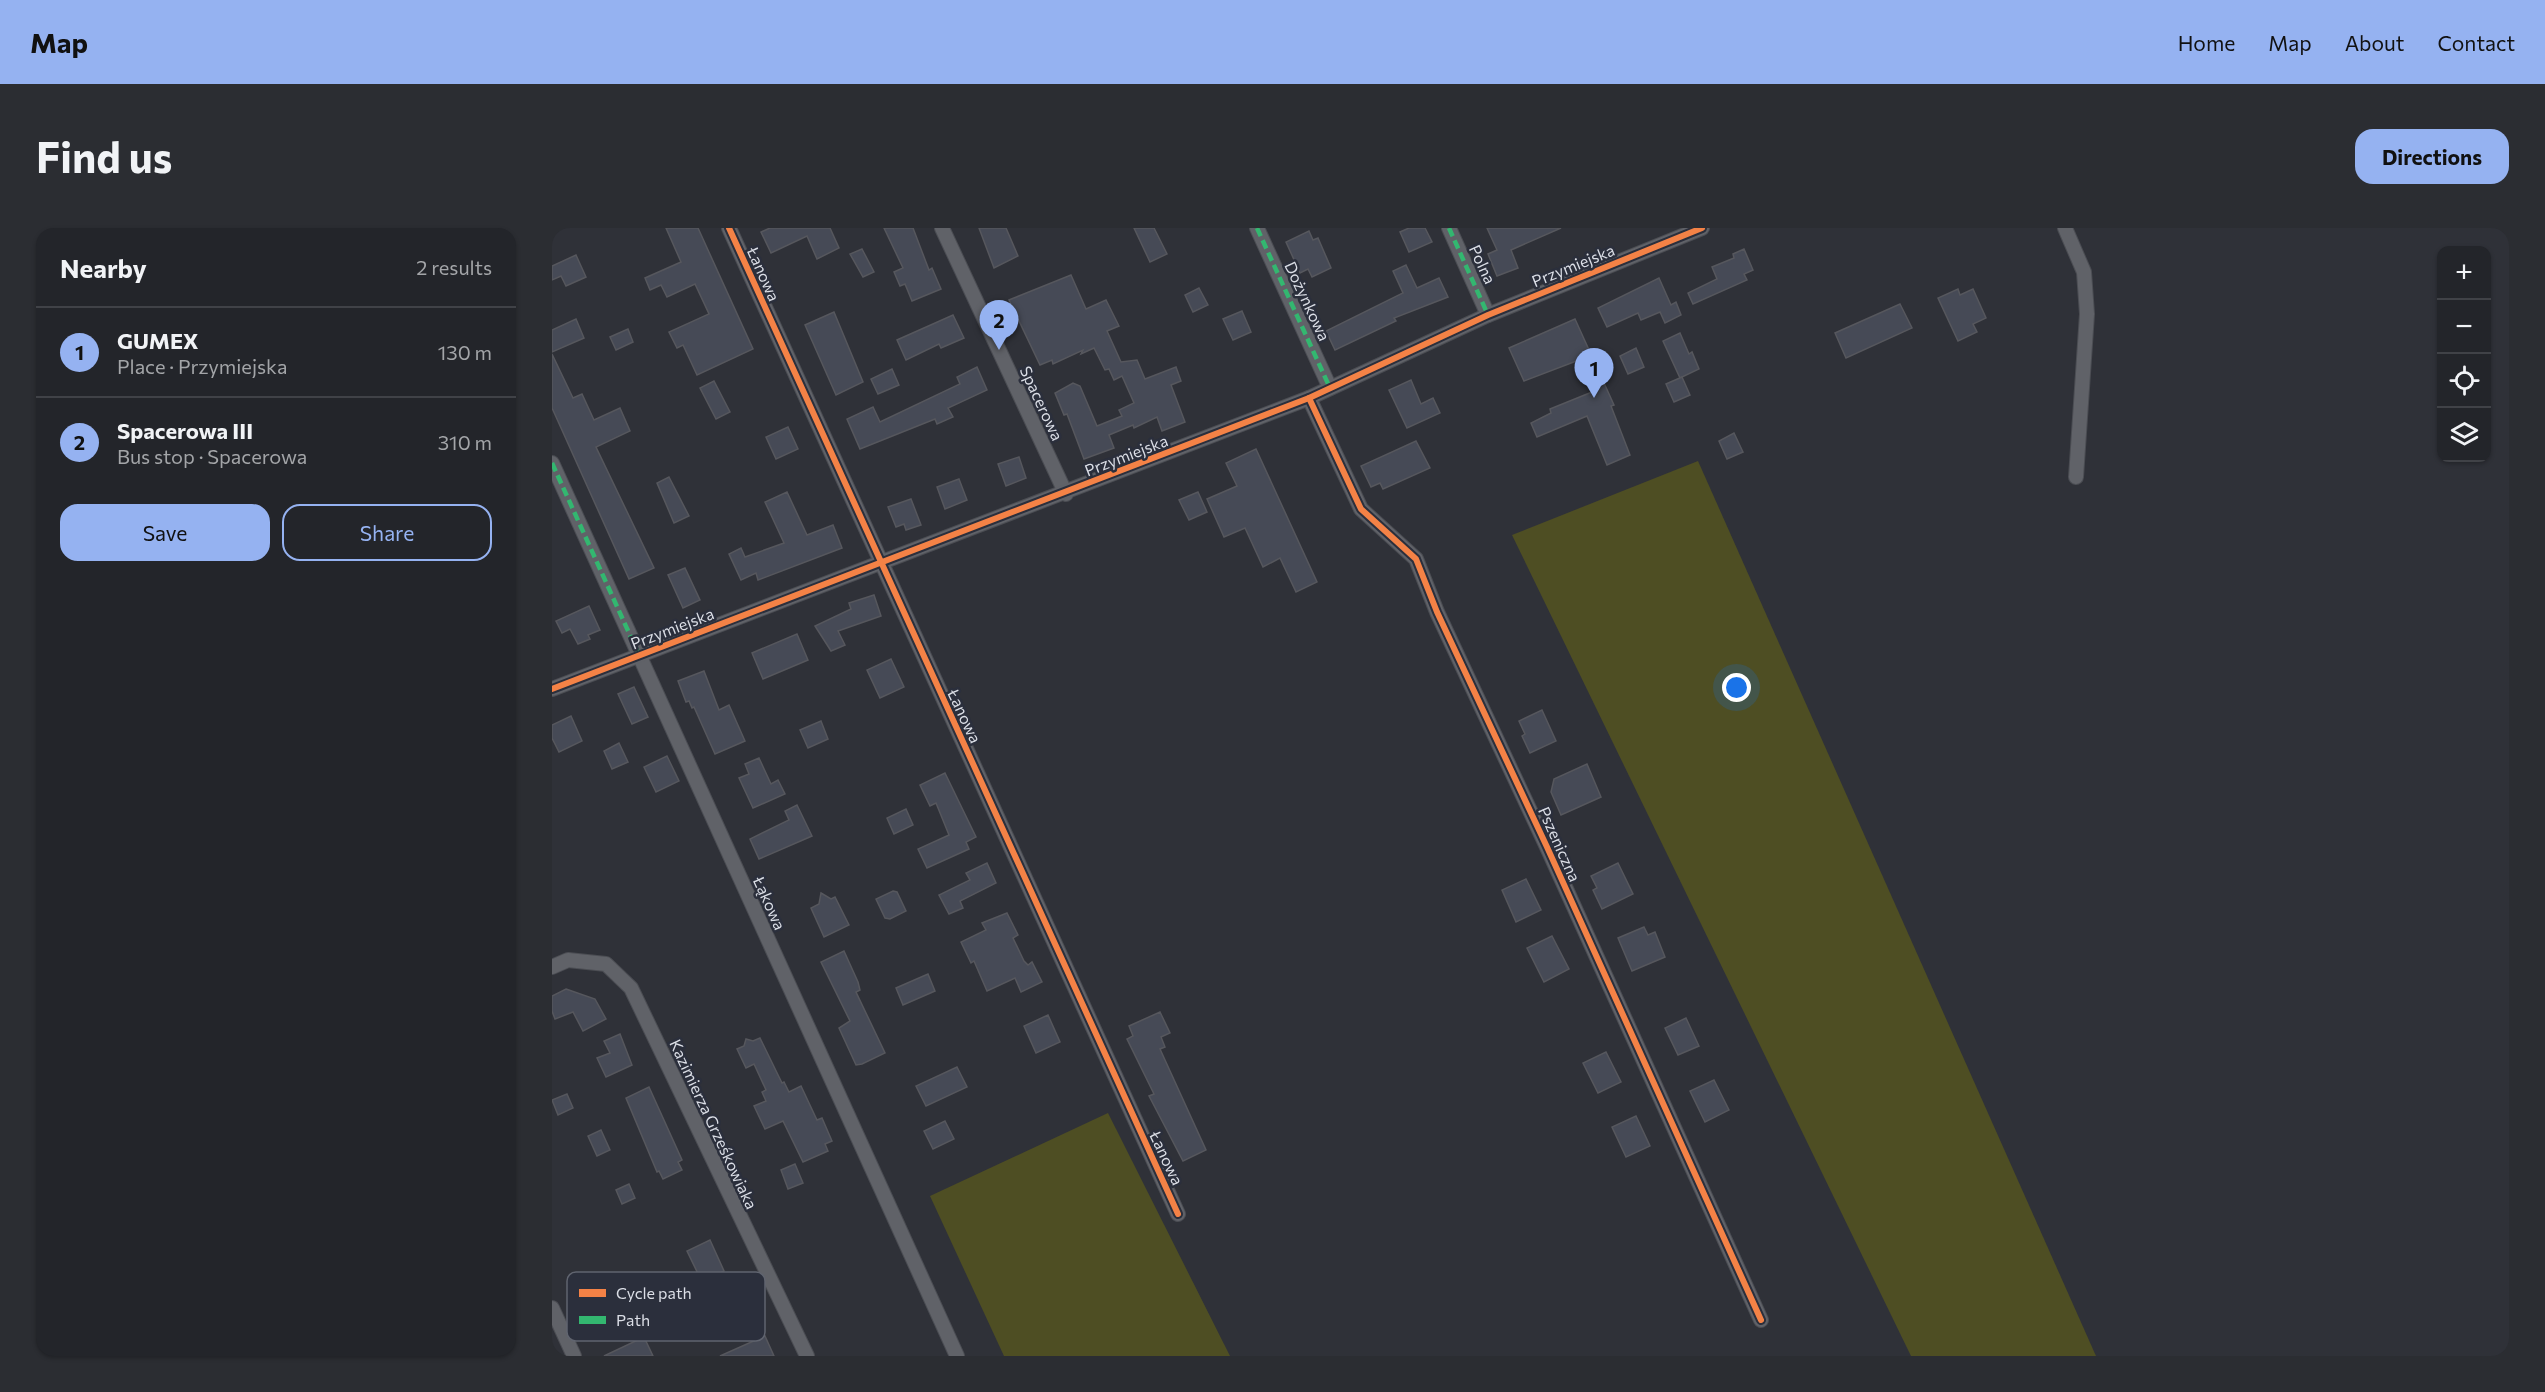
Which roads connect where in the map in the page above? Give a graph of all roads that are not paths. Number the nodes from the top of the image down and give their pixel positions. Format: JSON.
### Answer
{"nodes":[{"id":1,"x":729,"y":228,"type":"edge"},
{"id":2,"x":942,"y":228,"type":"edge"},
{"id":3,"x":1257,"y":228,"type":"edge"},
{"id":4,"x":1449,"y":228,"type":"edge"},
{"id":5,"x":1702,"y":228,"type":"edge"},
{"id":6,"x":2065,"y":228,"type":"edge"},
{"id":7,"x":1677,"y":232,"type":"edge"},
{"id":8,"x":1488,"y":315,"type":"junction"},
{"id":9,"x":1330,"y":388,"type":"junction"},
{"id":10,"x":1309,"y":398,"type":"junction"},
{"id":11,"x":552,"y":463,"type":"edge"},
{"id":12,"x":2076,"y":477,"type":"dead end"},
{"id":13,"x":1066,"y":494,"type":"junction"},
{"id":14,"x":880,"y":563,"type":"junction"},
{"id":15,"x":639,"y":655,"type":"junction"},
{"id":16,"x":552,"y":689,"type":"edge"},
{"id":17,"x":552,"y":967,"type":"edge"},
{"id":18,"x":1178,"y":1214,"type":"dead end"},
{"id":19,"x":552,"y":1308,"type":"edge"},
{"id":20,"x":1761,"y":1320,"type":"dead end"},
{"id":21,"x":567,"y":1341,"type":"edge"},
{"id":22,"x":567,"y":1341,"type":"edge"},
{"id":23,"x":574,"y":1356,"type":"edge"},
{"id":24,"x":807,"y":1356,"type":"edge"},
{"id":25,"x":957,"y":1356,"type":"edge"}],
"edges":[{"from":1,"to":14,"type":"street","name":"Łanowa"},
{"from":2,"to":13,"type":"street","name":"Spacerowa"},
{"from":3,"to":9,"type":"street","name":"Dożynkowa"},
{"from":4,"to":8,"type":"street","name":"Polna"},
{"from":5,"to":7,"type":"street","name":"Przymiejska"},
{"from":6,"to":12,"type":"street"},
{"from":7,"to":8,"type":"street","name":"Przymiejska"},
{"from":8,"to":9,"type":"street","name":"Przymiejska"},
{"from":9,"to":10,"type":"street","name":"Przymiejska"},
{"from":10,"to":13,"type":"street","name":"Przymiejska"},
{"from":10,"to":20,"type":"street","name":"Pszeniczna"},
{"from":11,"to":15,"type":"street","name":"Łąkowa"},
{"from":13,"to":14,"type":"street","name":"Przymiejska"},
{"from":14,"to":15,"type":"street","name":"Przymiejska"},
{"from":14,"to":18,"type":"street","name":"Łanowa"},
{"from":15,"to":16,"type":"street","name":"Przymiejska"},
{"from":15,"to":25,"type":"street","name":"Łąkowa"},
{"from":17,"to":24,"type":"street","name":"Kazimierza Grześkowiaka"},
{"from":19,"to":21,"type":"street"},
{"from":22,"to":23,"type":"street"}]}
